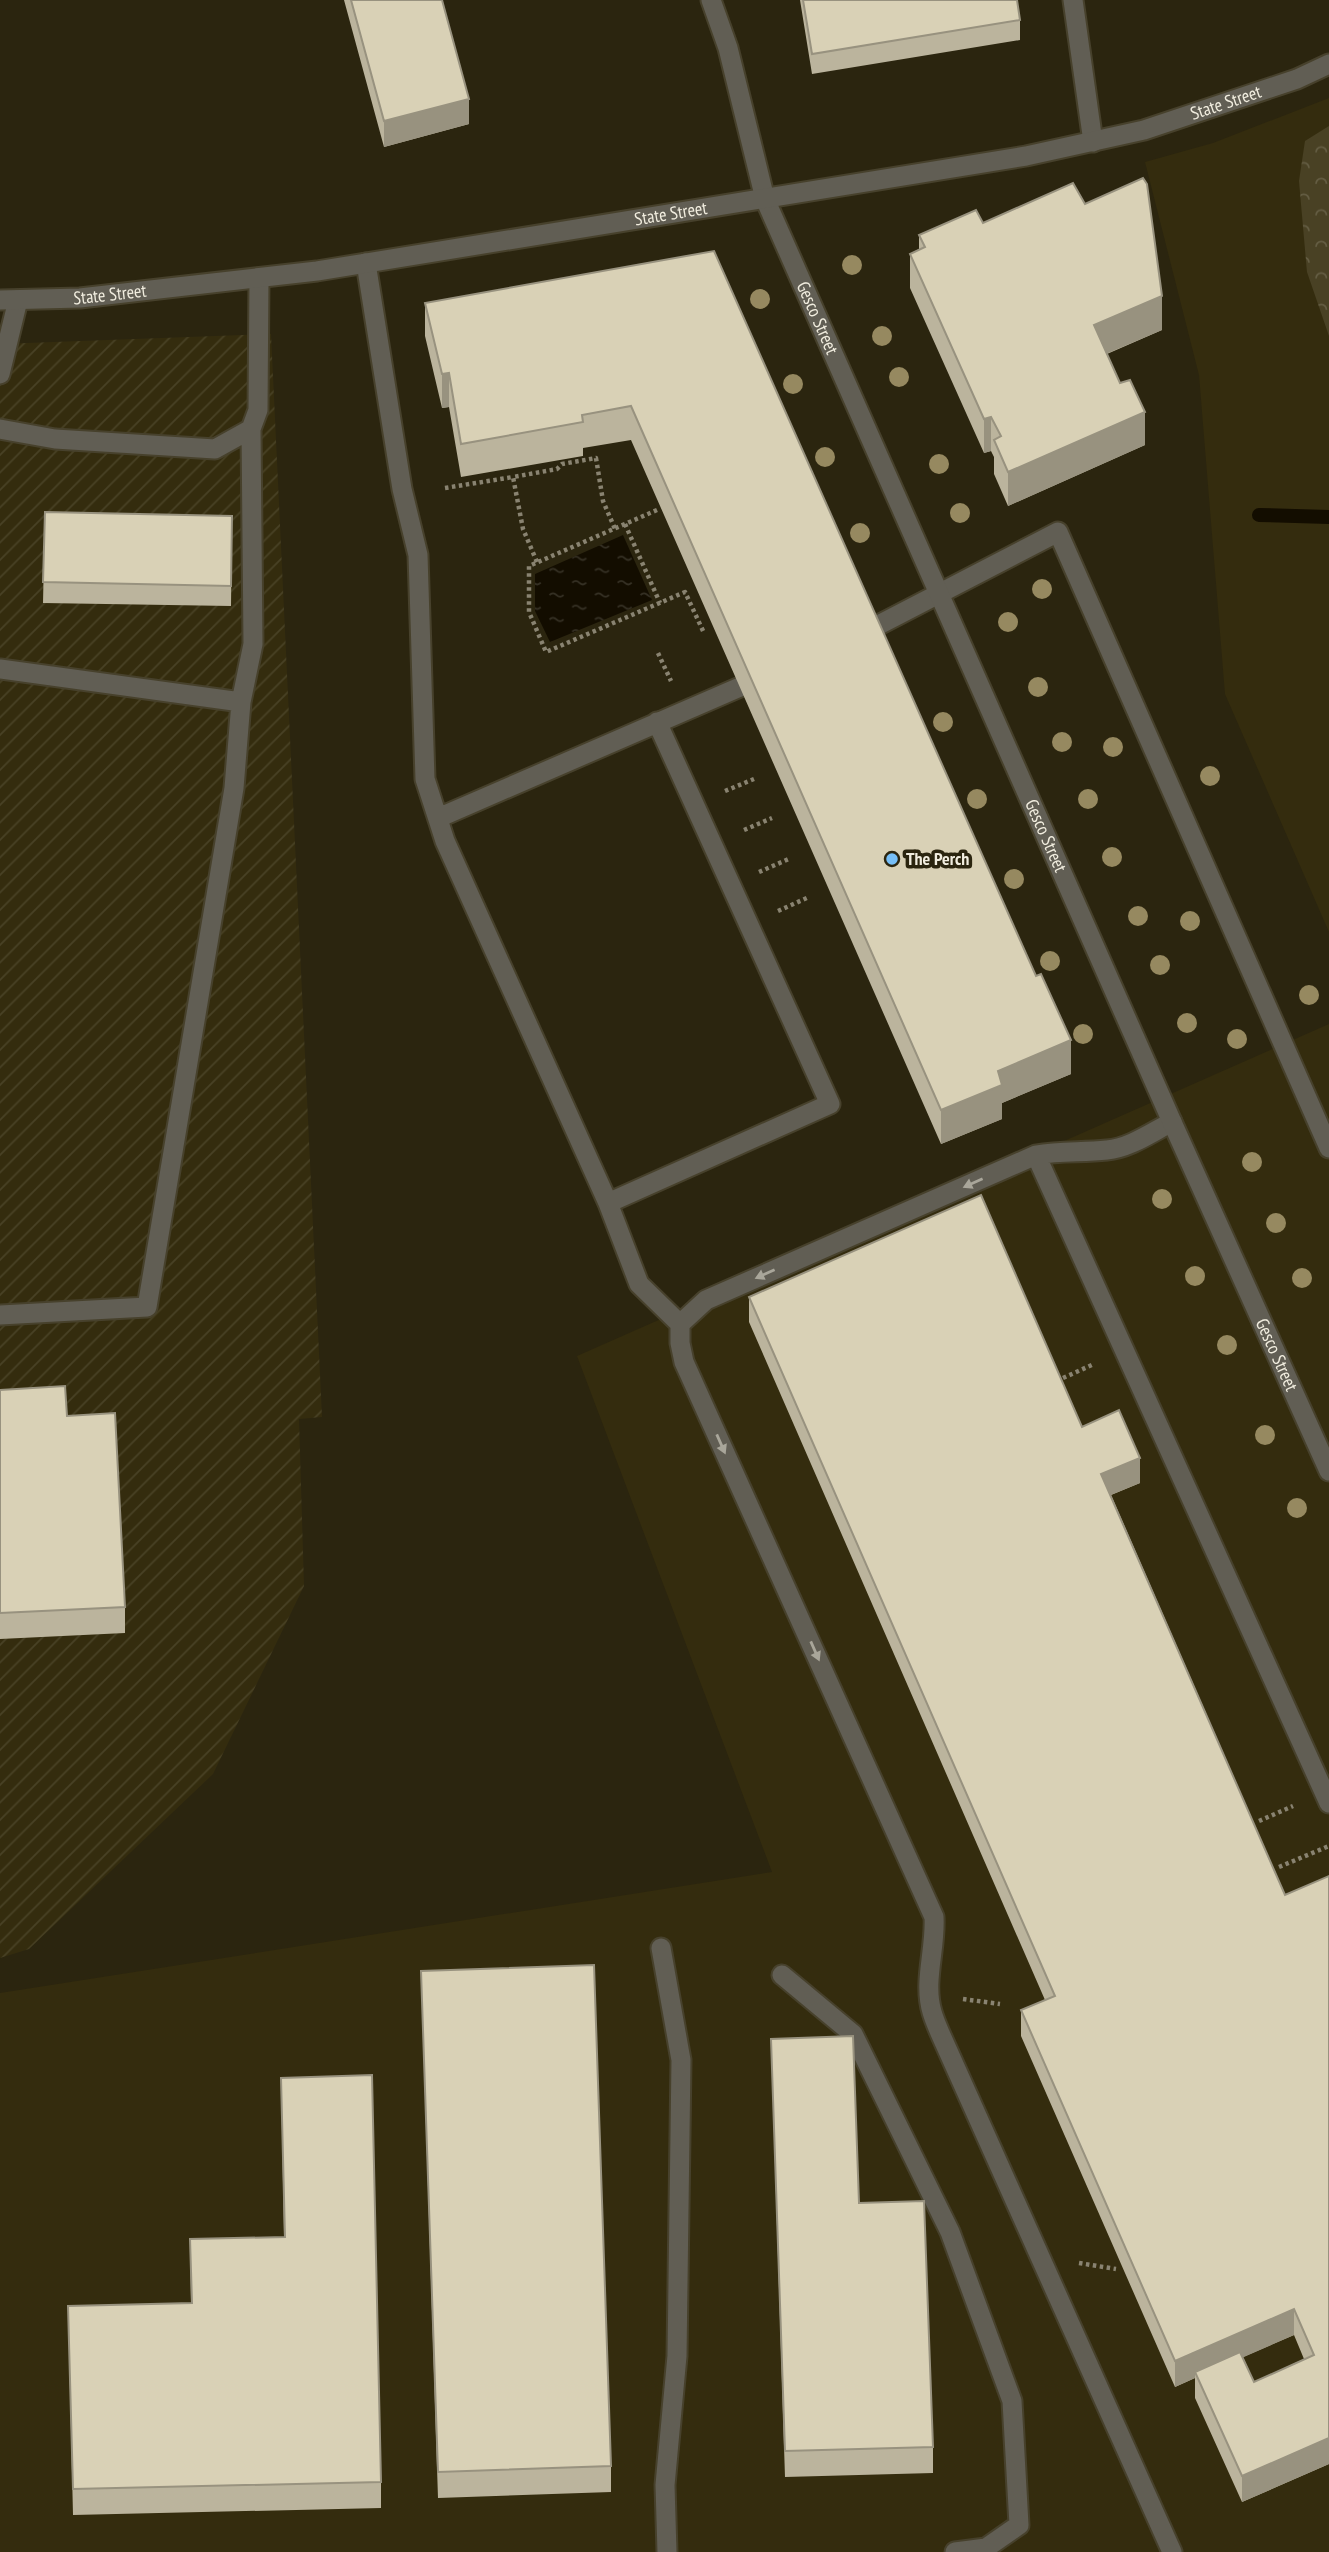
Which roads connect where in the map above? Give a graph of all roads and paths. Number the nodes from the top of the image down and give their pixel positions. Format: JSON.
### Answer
{"nodes":[{"id":1,"x":711,"y":0,"type":"edge"},
{"id":2,"x":1073,"y":0,"type":"edge"},
{"id":3,"x":1329,"y":64,"type":"edge"},
{"id":4,"x":1093,"y":142,"type":"junction"},
{"id":5,"x":765,"y":199,"type":"junction"},
{"id":6,"x":366,"y":263,"type":"junction"},
{"id":7,"x":259,"y":278,"type":"junction"},
{"id":8,"x":9,"y":300,"type":"edge"},
{"id":9,"x":0,"y":374,"type":"edge"},
{"id":10,"x":0,"y":429,"type":"edge"},
{"id":11,"x":251,"y":429,"type":"junction"},
{"id":12,"x":513,"y":477,"type":"junction"},
{"id":13,"x":444,"y":488,"type":"dead end"},
{"id":14,"x":657,"y":510,"type":"edge"},
{"id":15,"x":625,"y":524,"type":"junction"},
{"id":16,"x":615,"y":528,"type":"junction"},
{"id":17,"x":537,"y":562,"type":"junction"},
{"id":18,"x":939,"y":594,"type":"junction"},
{"id":19,"x":660,"y":603,"type":"junction"},
{"id":20,"x":867,"y":631,"type":"edge"},
{"id":21,"x":704,"y":633,"type":"dead end"},
{"id":22,"x":0,"y":669,"type":"edge"},
{"id":23,"x":740,"y":687,"type":"edge"},
{"id":24,"x":241,"y":702,"type":"junction"},
{"id":25,"x":657,"y":722,"type":"junction"},
{"id":26,"x":438,"y":818,"type":"junction"},
{"id":27,"x":1172,"y":1122,"type":"junction"},
{"id":28,"x":1329,"y":1148,"type":"edge"},
{"id":29,"x":1036,"y":1156,"type":"junction"},
{"id":30,"x":608,"y":1203,"type":"junction"},
{"id":31,"x":0,"y":1315,"type":"edge"},
{"id":32,"x":680,"y":1324,"type":"junction"},
{"id":33,"x":1329,"y":1471,"type":"edge"},
{"id":34,"x":1329,"y":1803,"type":"edge"},
{"id":35,"x":1329,"y":1846,"type":"edge"},
{"id":36,"x":1279,"y":1867,"type":"dead end"},
{"id":37,"x":661,"y":1948,"type":"dead end"},
{"id":38,"x":782,"y":1975,"type":"dead end"},
{"id":39,"x":986,"y":2550,"type":"edge"},
{"id":40,"x":667,"y":2552,"type":"edge"},
{"id":41,"x":955,"y":2552,"type":"edge"},
{"id":42,"x":1172,"y":2552,"type":"edge"}],
"edges":[{"from":1,"to":5,"type":"street","name":"Gesco Street"},
{"from":2,"to":4,"type":"street"},
{"from":3,"to":4,"type":"street","name":"State Street"},
{"from":4,"to":5,"type":"street","name":"State Street"},
{"from":5,"to":6,"type":"street","name":"State Street"},
{"from":5,"to":18,"type":"street","name":"Gesco Street"},
{"from":6,"to":7,"type":"street","name":"State Street"},
{"from":6,"to":26,"type":"street"},
{"from":7,"to":8,"type":"street","name":"State Street"},
{"from":7,"to":11,"type":"street"},
{"from":8,"to":9,"type":"street"},
{"from":10,"to":11,"type":"street"},
{"from":11,"to":24,"type":"street"},
{"from":12,"to":13,"type":"path"},
{"from":12,"to":16,"type":"path"},
{"from":12,"to":17,"type":"path"},
{"from":14,"to":15,"type":"path"},
{"from":15,"to":16,"type":"path"},
{"from":15,"to":19,"type":"path"},
{"from":16,"to":17,"type":"path"},
{"from":17,"to":19,"type":"path"},
{"from":18,"to":20,"type":"street"},
{"from":18,"to":27,"type":"street","name":"Gesco Street"},
{"from":18,"to":28,"type":"street"},
{"from":19,"to":21,"type":"path"},
{"from":22,"to":24,"type":"street"},
{"from":23,"to":25,"type":"street"},
{"from":24,"to":31,"type":"street"},
{"from":25,"to":26,"type":"street"},
{"from":25,"to":30,"type":"street"},
{"from":26,"to":30,"type":"street"},
{"from":27,"to":29,"type":"street"},
{"from":27,"to":33,"type":"street","name":"Gesco Street"},
{"from":29,"to":32,"type":"street","one_way":true},
{"from":29,"to":34,"type":"street"},
{"from":30,"to":32,"type":"street"},
{"from":32,"to":42,"type":"street","one_way":true},
{"from":35,"to":36,"type":"path"},
{"from":37,"to":40,"type":"street"},
{"from":38,"to":39,"type":"street"},
{"from":39,"to":41,"type":"street"}]}
